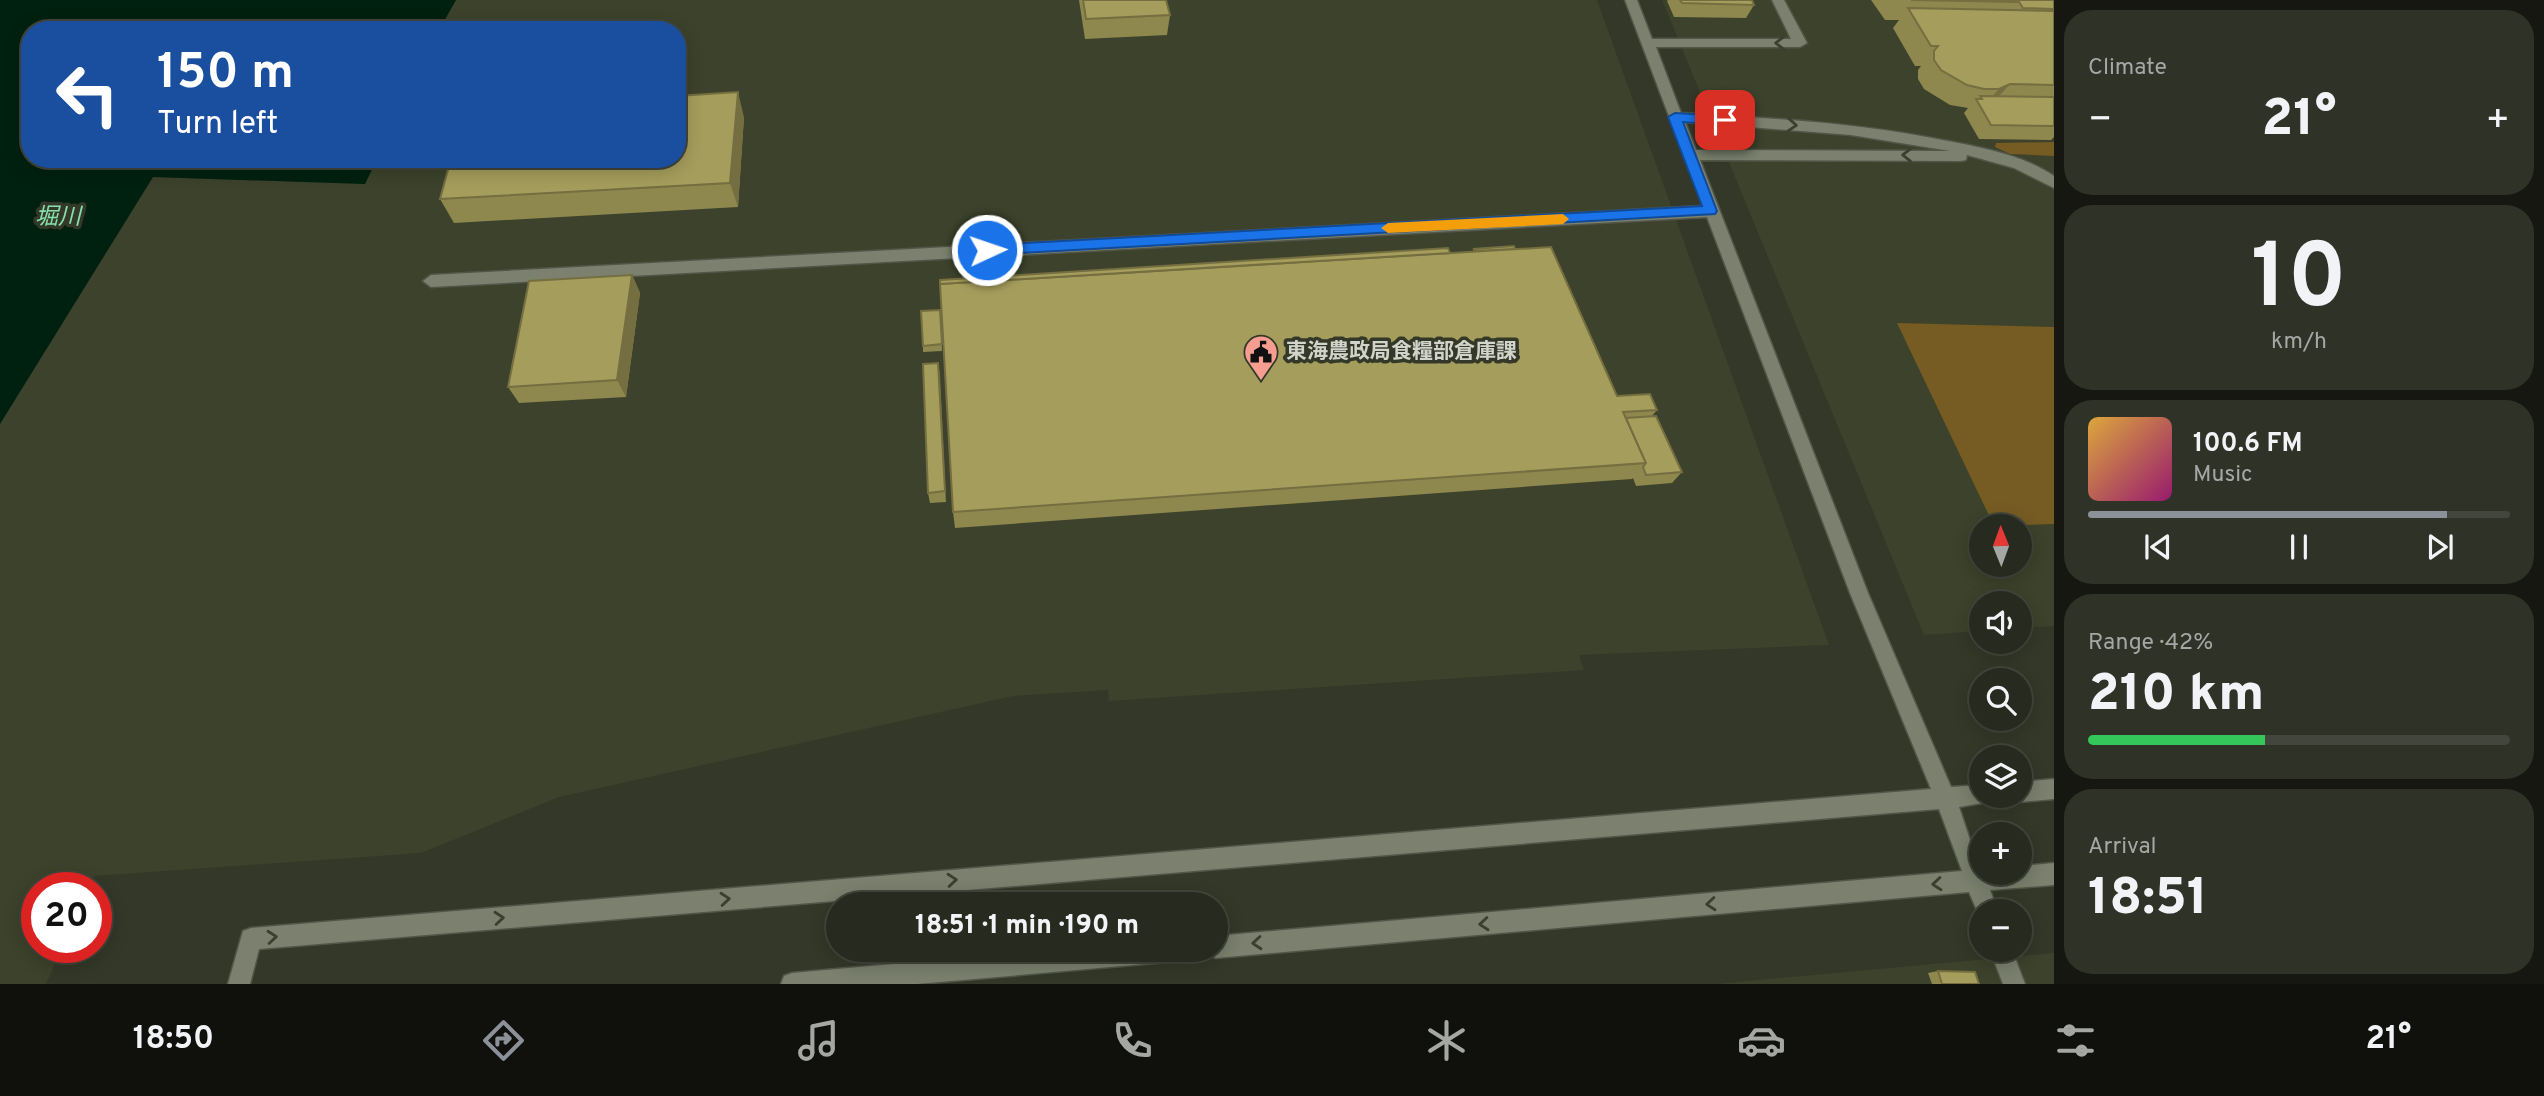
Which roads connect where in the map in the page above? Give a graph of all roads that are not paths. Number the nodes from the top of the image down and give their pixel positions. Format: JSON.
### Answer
{"nodes":[{"id":1,"x":1631,"y":0,"type":"edge"},
{"id":2,"x":1778,"y":0,"type":"edge"},
{"id":3,"x":1647,"y":43,"type":"junction"},
{"id":4,"x":1675,"y":117,"type":"junction"},
{"id":5,"x":1689,"y":155,"type":"junction"},
{"id":6,"x":1999,"y":156,"type":"junction"},
{"id":7,"x":2054,"y":183,"type":"edge"},
{"id":8,"x":1710,"y":211,"type":"junction"},
{"id":9,"x":430,"y":281,"type":"dead end"},
{"id":10,"x":2054,"y":789,"type":"edge"},
{"id":11,"x":2032,"y":791,"type":"edge"},
{"id":12,"x":1969,"y":796,"type":"edge"},
{"id":13,"x":1945,"y":798,"type":"junction"},
{"id":14,"x":1969,"y":864,"type":"edge"},
{"id":15,"x":2054,"y":874,"type":"edge"},
{"id":16,"x":2032,"y":876,"type":"edge"},
{"id":17,"x":1969,"y":882,"type":"edge"},
{"id":18,"x":1228,"y":946,"type":"edge"},
{"id":19,"x":1042,"y":962,"type":"edge"},
{"id":20,"x":2006,"y":962,"type":"edge"},
{"id":21,"x":239,"y":984,"type":"edge"},
{"id":22,"x":792,"y":984,"type":"edge"},
{"id":23,"x":2014,"y":984,"type":"edge"}],
"edges":[{"from":1,"to":3,"type":"street"},
{"from":2,"to":3,"type":"street","one_way":true},
{"from":3,"to":4,"type":"street"},
{"from":4,"to":5,"type":"street"},
{"from":4,"to":6,"type":"street","one_way":true},
{"from":6,"to":5,"type":"street","one_way":true},
{"from":5,"to":8,"type":"street"},
{"from":6,"to":7,"type":"street"},
{"from":8,"to":9,"type":"street"},
{"from":8,"to":13,"type":"street"},
{"from":10,"to":11,"type":"street"},
{"from":12,"to":13,"type":"street"},
{"from":13,"to":14,"type":"street"},
{"from":21,"to":13,"type":"street","one_way":true},
{"from":15,"to":16,"type":"street"},
{"from":17,"to":18,"type":"street","one_way":true},
{"from":19,"to":22,"type":"street"},
{"from":20,"to":23,"type":"street"}]}
